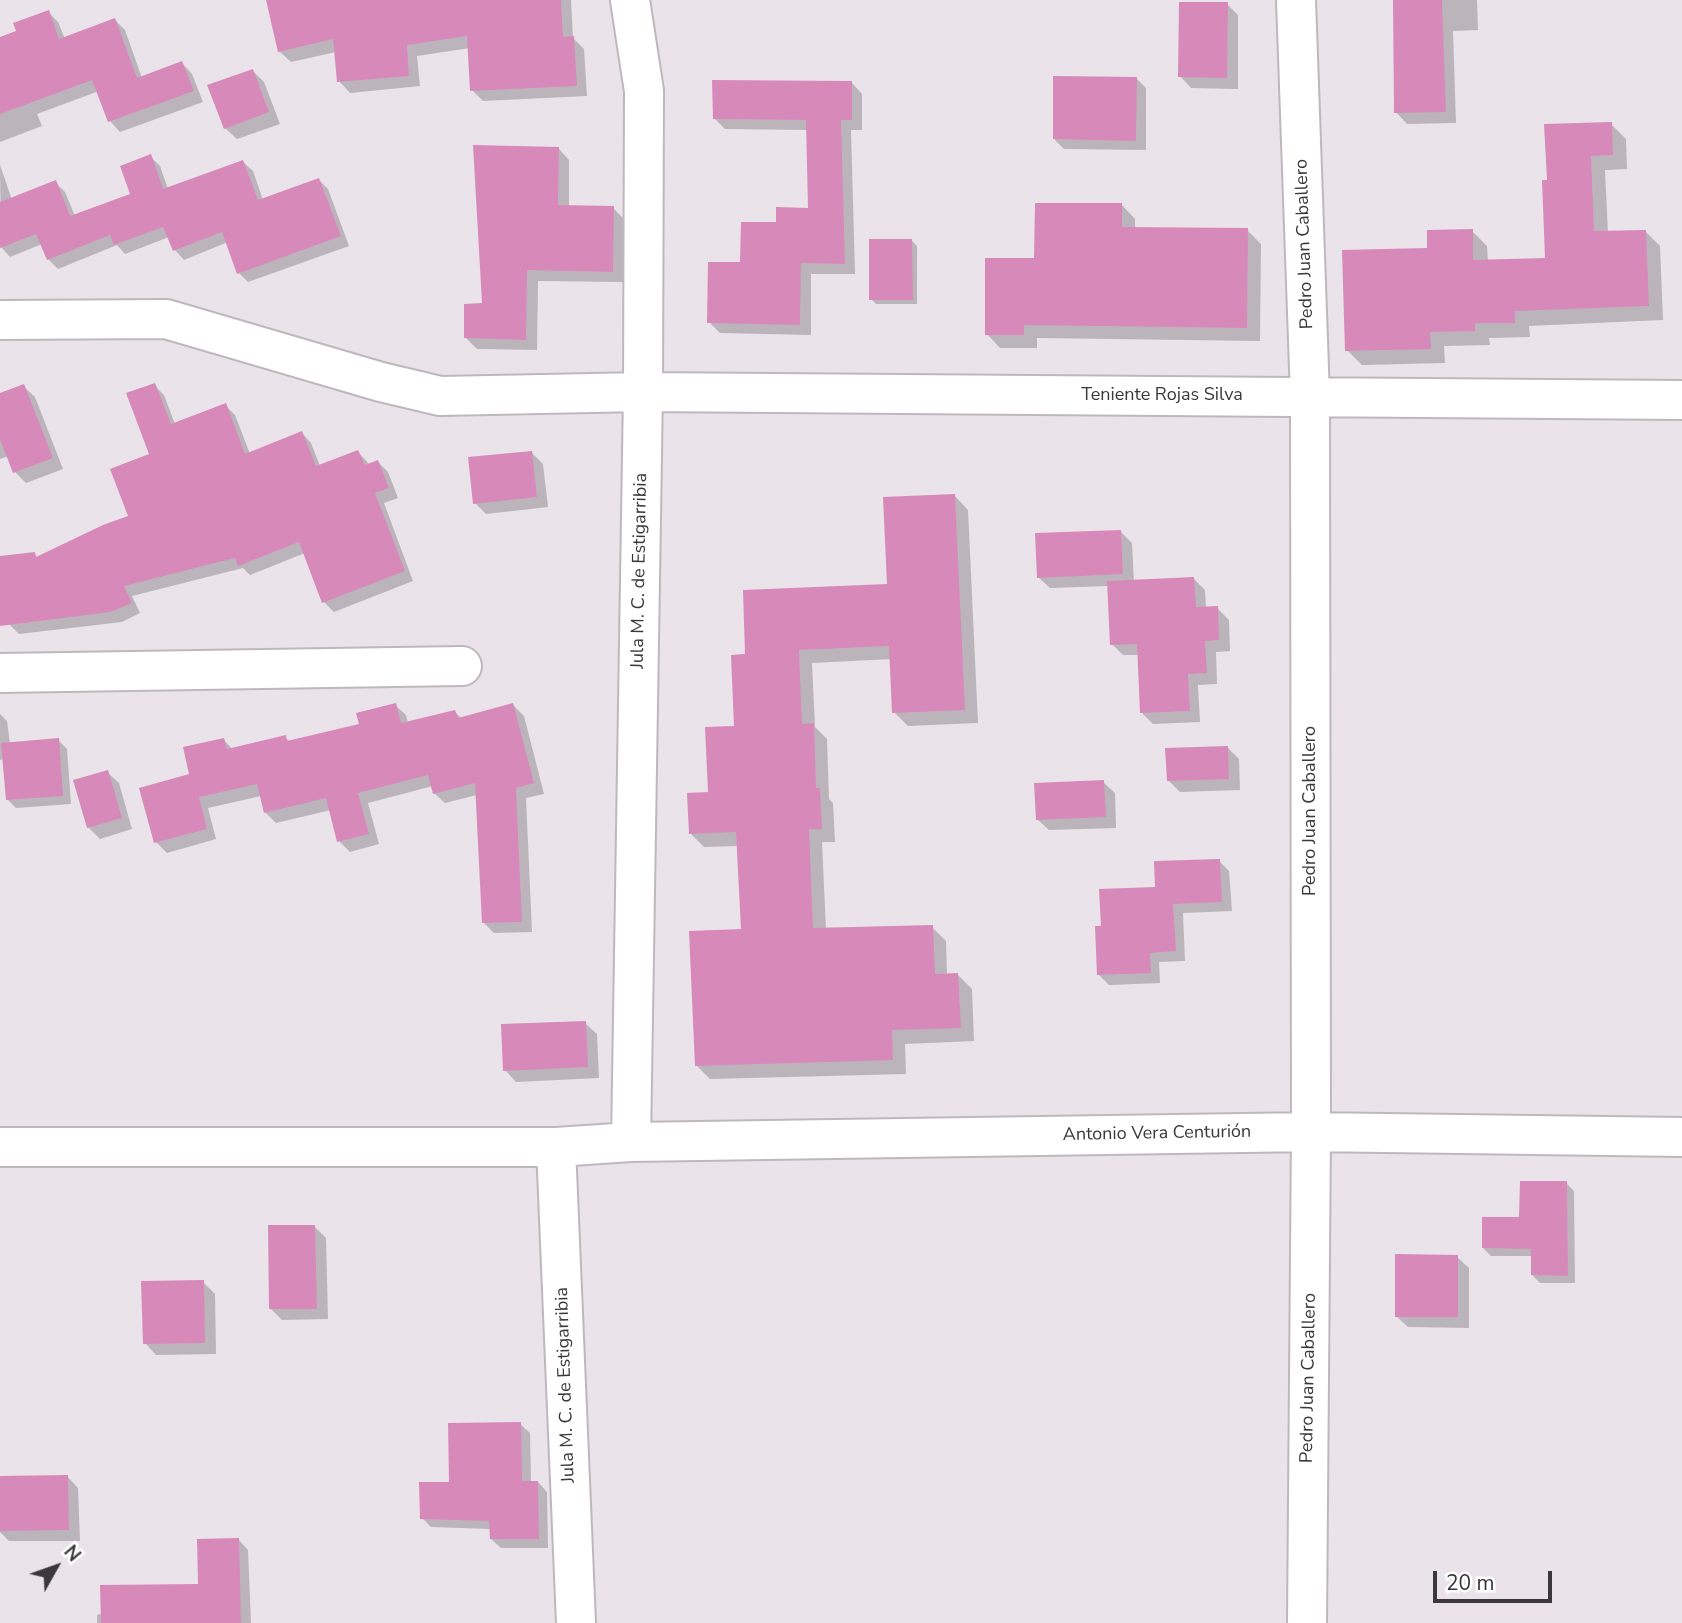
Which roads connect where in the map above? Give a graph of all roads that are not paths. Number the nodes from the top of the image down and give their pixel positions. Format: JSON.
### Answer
{"nodes":[{"id":1,"x":630,"y":0,"type":"edge"},
{"id":2,"x":1296,"y":0,"type":"edge"},
{"id":3,"x":0,"y":320,"type":"edge"},
{"id":4,"x":643,"y":392,"type":"junction"},
{"id":5,"x":1310,"y":397,"type":"junction"},
{"id":6,"x":1682,"y":400,"type":"edge"},
{"id":7,"x":462,"y":666,"type":"dead end"},
{"id":8,"x":0,"y":673,"type":"edge"},
{"id":9,"x":1311,"y":1132,"type":"junction"},
{"id":10,"x":1682,"y":1137,"type":"edge"},
{"id":11,"x":631,"y":1142,"type":"junction"},
{"id":12,"x":0,"y":1147,"type":"edge"},
{"id":13,"x":556,"y":1147,"type":"junction"},
{"id":14,"x":576,"y":1623,"type":"edge"},
{"id":15,"x":1307,"y":1623,"type":"edge"}],
"edges":[{"from":1,"to":4,"type":"street","name":"Jula M. C. de Estigarribia"},
{"from":2,"to":5,"type":"street","name":"Pedro Juan Caballero"},
{"from":3,"to":4,"type":"street","name":"Teniente Rojas Silva"},
{"from":4,"to":5,"type":"street","name":"Teniente Rojas Silva"},
{"from":4,"to":11,"type":"street","name":"Jula M. C. de Estigarribia"},
{"from":5,"to":6,"type":"street","name":"Teniente Rojas Silva"},
{"from":5,"to":9,"type":"street","name":"Pedro Juan Caballero"},
{"from":7,"to":8,"type":"street"},
{"from":9,"to":10,"type":"street","name":"Antonio Vera Centurión"},
{"from":9,"to":11,"type":"street","name":"Antonio Vera Centurión"},
{"from":9,"to":15,"type":"street","name":"Pedro Juan Caballero"},
{"from":11,"to":13,"type":"street","name":"Antonio Vera Centurión"},
{"from":12,"to":13,"type":"street","name":"Antonio Vera Centurión"},
{"from":13,"to":14,"type":"street","name":"Jula M. C. de Estigarribia"}]}
